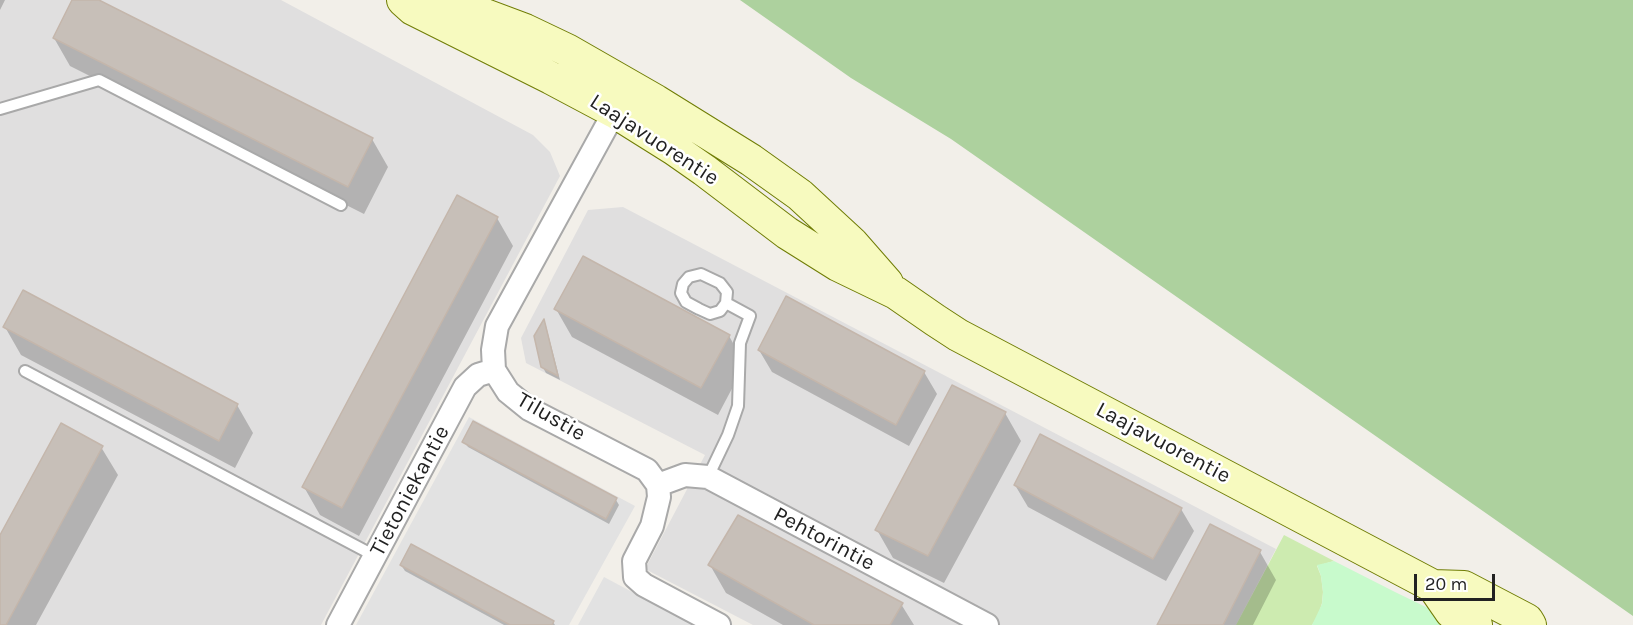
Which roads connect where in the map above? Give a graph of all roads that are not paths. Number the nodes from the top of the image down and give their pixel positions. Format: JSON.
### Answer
{"nodes":[{"id":1,"x":403,"y":0,"type":"edge"},
{"id":2,"x":445,"y":0,"type":"edge"},
{"id":3,"x":622,"y":99,"type":"junction"},
{"id":4,"x":0,"y":109,"type":"edge"},
{"id":5,"x":341,"y":205,"type":"dead end"},
{"id":6,"x":726,"y":303,"type":"dead end"},
{"id":7,"x":494,"y":370,"type":"junction"},
{"id":8,"x":26,"y":371,"type":"dead end"},
{"id":9,"x":708,"y":477,"type":"junction"},
{"id":10,"x":658,"y":485,"type":"junction"},
{"id":11,"x":375,"y":556,"type":"junction"},
{"id":12,"x":1433,"y":586,"type":"junction"},
{"id":13,"x":338,"y":625,"type":"edge"},
{"id":14,"x":719,"y":625,"type":"edge"},
{"id":15,"x":987,"y":625,"type":"edge"},
{"id":16,"x":1476,"y":625,"type":"edge"},
{"id":17,"x":1530,"y":625,"type":"edge"}],
"edges":[{"from":1,"to":3,"type":"main road","name":"Laajavuorentie"},
{"from":2,"to":3,"type":"main road","name":"Laajavuorentie"},
{"from":3,"to":7,"type":"street"},
{"from":3,"to":12,"type":"main road","name":"Laajavuorentie"},
{"from":4,"to":5,"type":"lane"},
{"from":6,"to":9,"type":"lane"},
{"from":7,"to":10,"type":"street","name":"Tilustie"},
{"from":7,"to":11,"type":"street","name":"Tietoniekantie"},
{"from":8,"to":11,"type":"lane"},
{"from":9,"to":10,"type":"street"},
{"from":9,"to":15,"type":"street","name":"Pehtorintie"},
{"from":10,"to":14,"type":"street"},
{"from":11,"to":13,"type":"street","name":"Tietoniekantie"},
{"from":12,"to":16,"type":"main road","name":"Laajavuorentie"},
{"from":12,"to":17,"type":"main road","name":"Laajavuorentie"}]}
